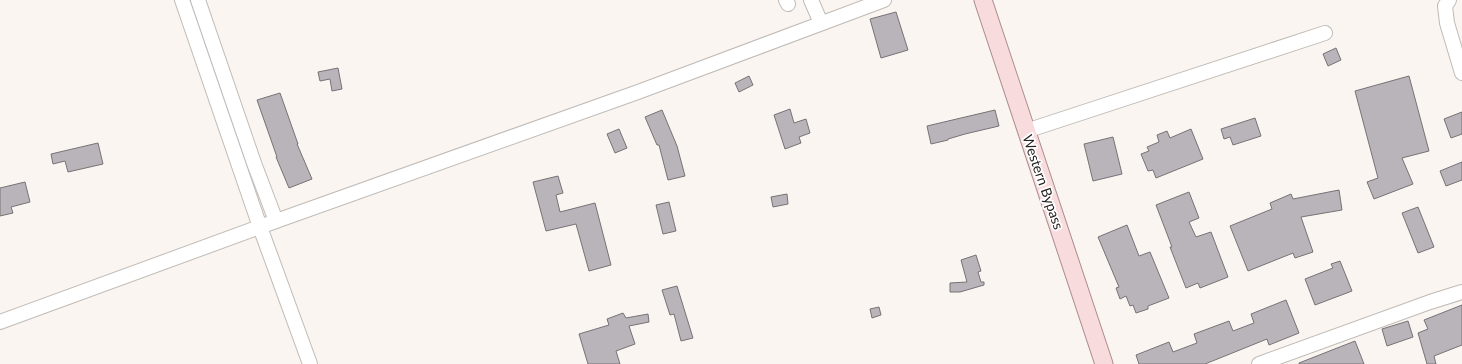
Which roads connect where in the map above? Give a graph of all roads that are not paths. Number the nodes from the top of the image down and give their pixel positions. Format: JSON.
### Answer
{"nodes":[{"id":1,"x":182,"y":0,"type":"edge"},
{"id":2,"x":198,"y":0,"type":"edge"},
{"id":3,"x":811,"y":0,"type":"edge"},
{"id":4,"x":884,"y":0,"type":"edge"},
{"id":5,"x":982,"y":0,"type":"edge"},
{"id":6,"x":1449,"y":0,"type":"edge"},
{"id":7,"x":821,"y":23,"type":"junction"},
{"id":8,"x":1325,"y":33,"type":"dead end"},
{"id":9,"x":1462,"y":73,"type":"edge"},
{"id":10,"x":1026,"y":131,"type":"junction"},
{"id":11,"x":276,"y":221,"type":"junction"},
{"id":12,"x":260,"y":227,"type":"junction"},
{"id":13,"x":1462,"y":292,"type":"edge"},
{"id":14,"x":0,"y":322,"type":"edge"},
{"id":15,"x":310,"y":364,"type":"edge"},
{"id":16,"x":1104,"y":364,"type":"edge"},
{"id":17,"x":1259,"y":364,"type":"edge"}],
"edges":[{"from":1,"to":12,"type":"street"},
{"from":2,"to":11,"type":"street"},
{"from":3,"to":7,"type":"street"},
{"from":4,"to":7,"type":"street"},
{"from":5,"to":10,"type":"main road","name":"Western Bypass"},
{"from":6,"to":9,"type":"street"},
{"from":7,"to":11,"type":"street"},
{"from":8,"to":10,"type":"street"},
{"from":10,"to":16,"type":"main road","name":"Western Bypass"},
{"from":11,"to":12,"type":"street"},
{"from":12,"to":14,"type":"street"},
{"from":12,"to":15,"type":"street"},
{"from":13,"to":17,"type":"street"}]}
